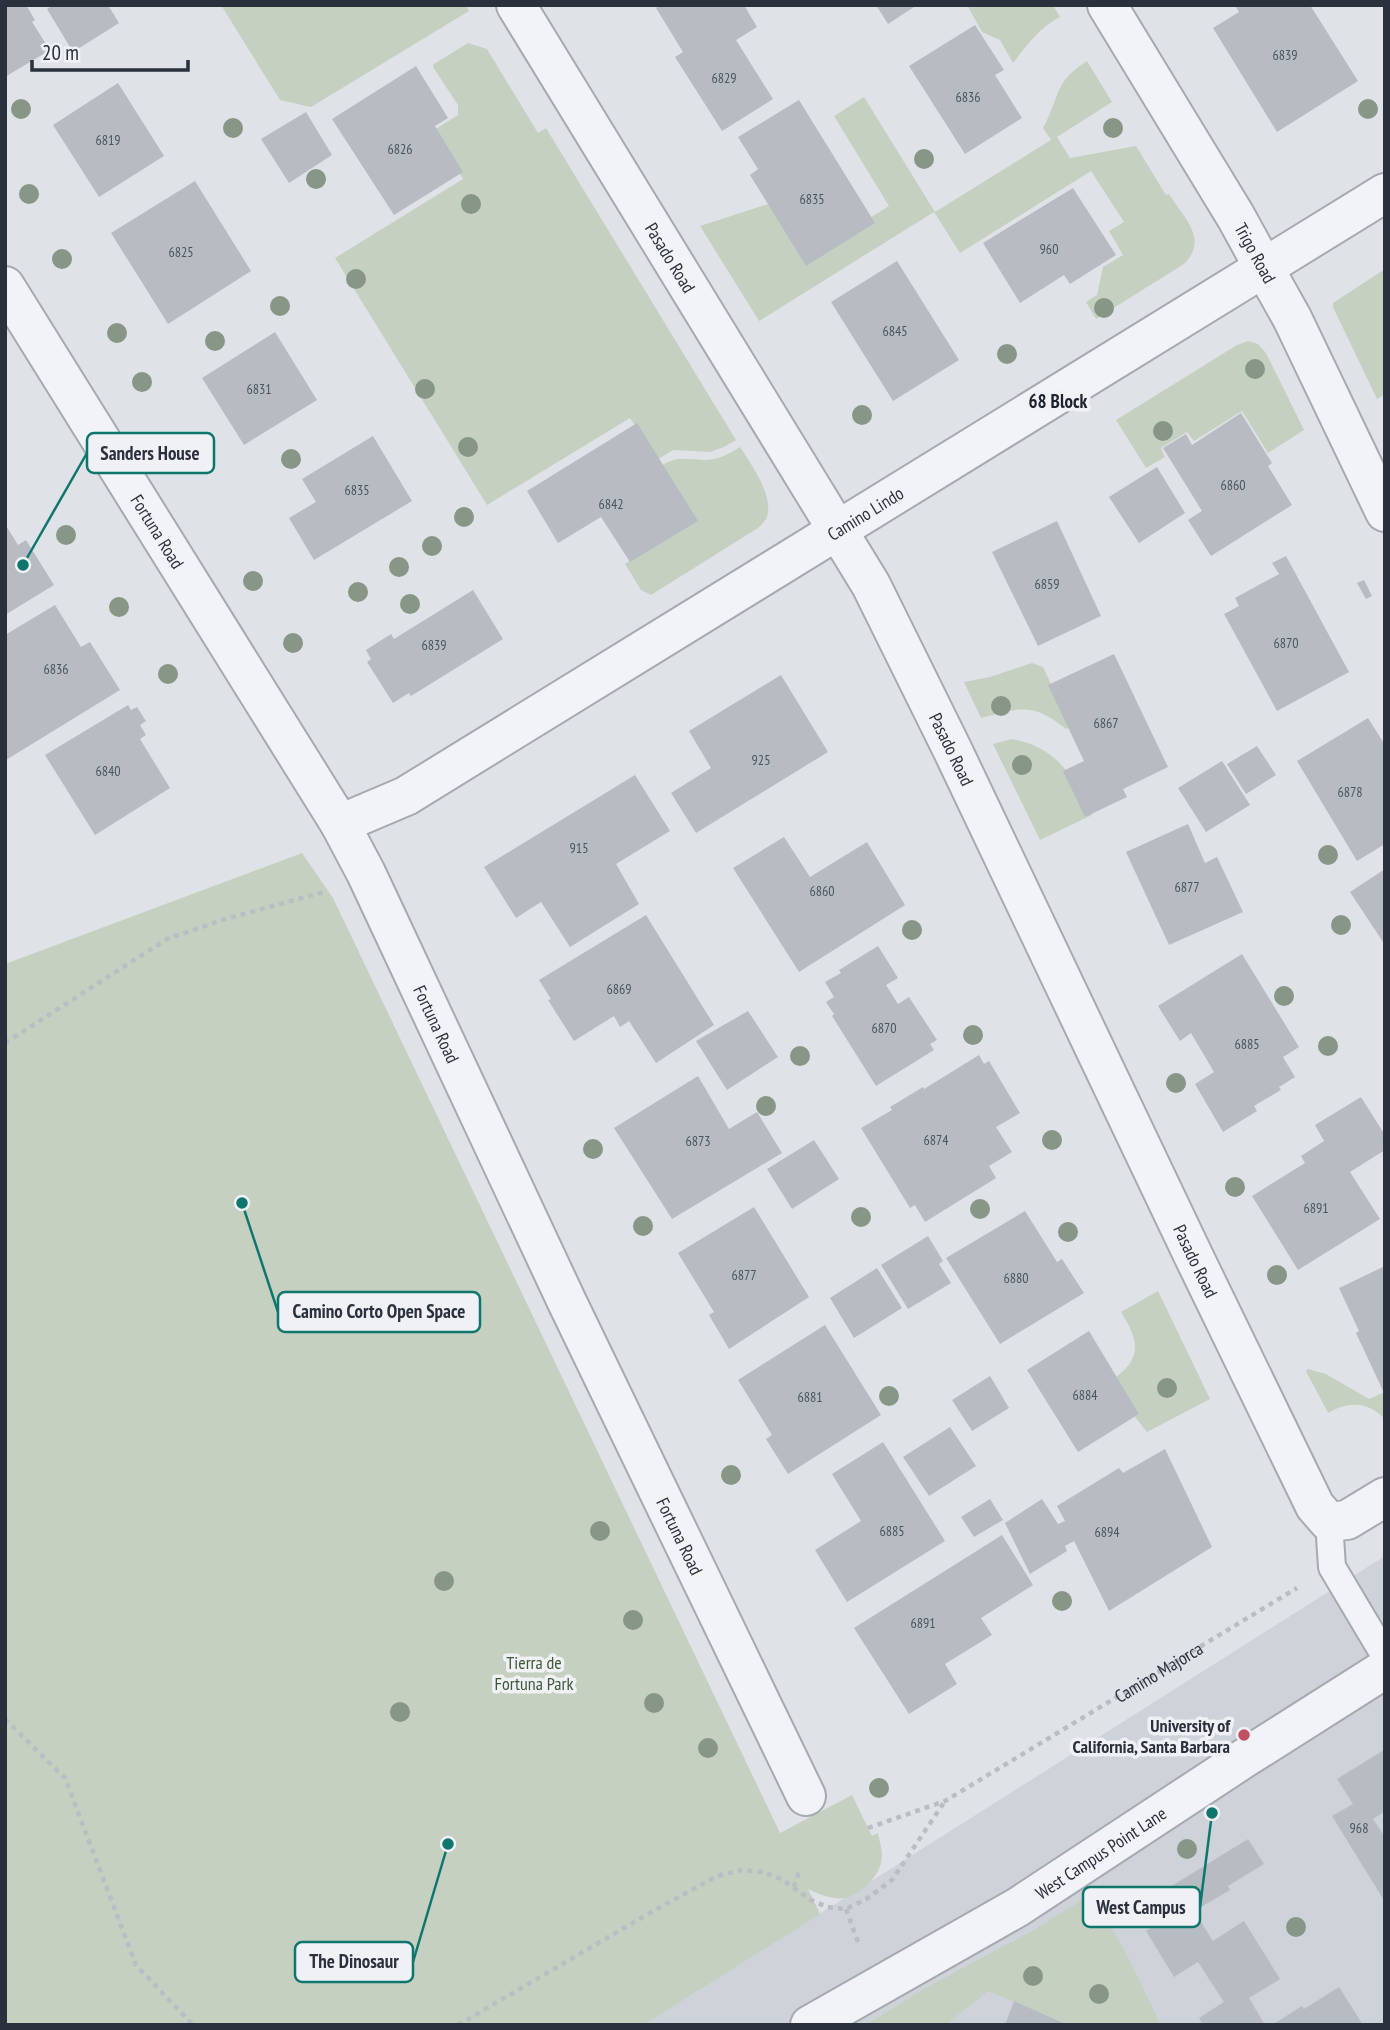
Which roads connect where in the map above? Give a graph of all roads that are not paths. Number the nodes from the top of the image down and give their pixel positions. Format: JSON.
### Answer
{"nodes":[{"id":1,"x":516,"y":5,"type":"edge"},
{"id":2,"x":1107,"y":5,"type":"edge"},
{"id":3,"x":1385,"y":193,"type":"edge"},
{"id":4,"x":1264,"y":268,"type":"junction"},
{"id":5,"x":5,"y":286,"type":"edge"},
{"id":6,"x":1385,"y":512,"type":"edge"},
{"id":7,"x":838,"y":530,"type":"junction"},
{"id":8,"x":340,"y":824,"type":"junction"},
{"id":9,"x":1385,"y":1497,"type":"edge"},
{"id":10,"x":1329,"y":1522,"type":"junction"},
{"id":11,"x":1385,"y":1656,"type":"edge"},
{"id":12,"x":1385,"y":1669,"type":"edge"},
{"id":13,"x":806,"y":1796,"type":"dead end"},
{"id":14,"x":810,"y":2025,"type":"edge"}],
"edges":[{"from":1,"to":7,"type":"street","name":"Pasado Road"},
{"from":2,"to":4,"type":"street","name":"Trigo Road"},
{"from":3,"to":4,"type":"street","name":"Camino Lindo"},
{"from":4,"to":6,"type":"street","name":"Trigo Road"},
{"from":4,"to":7,"type":"street","name":"Camino Lindo"},
{"from":5,"to":8,"type":"street","name":"Fortuna Road"},
{"from":7,"to":8,"type":"street","name":"Camino Lindo"},
{"from":7,"to":10,"type":"street","name":"Pasado Road"},
{"from":8,"to":13,"type":"street","name":"Fortuna Road"},
{"from":9,"to":10,"type":"street"},
{"from":10,"to":11,"type":"lane"},
{"from":12,"to":14,"type":"street","name":"West Campus Point Lane"}]}
